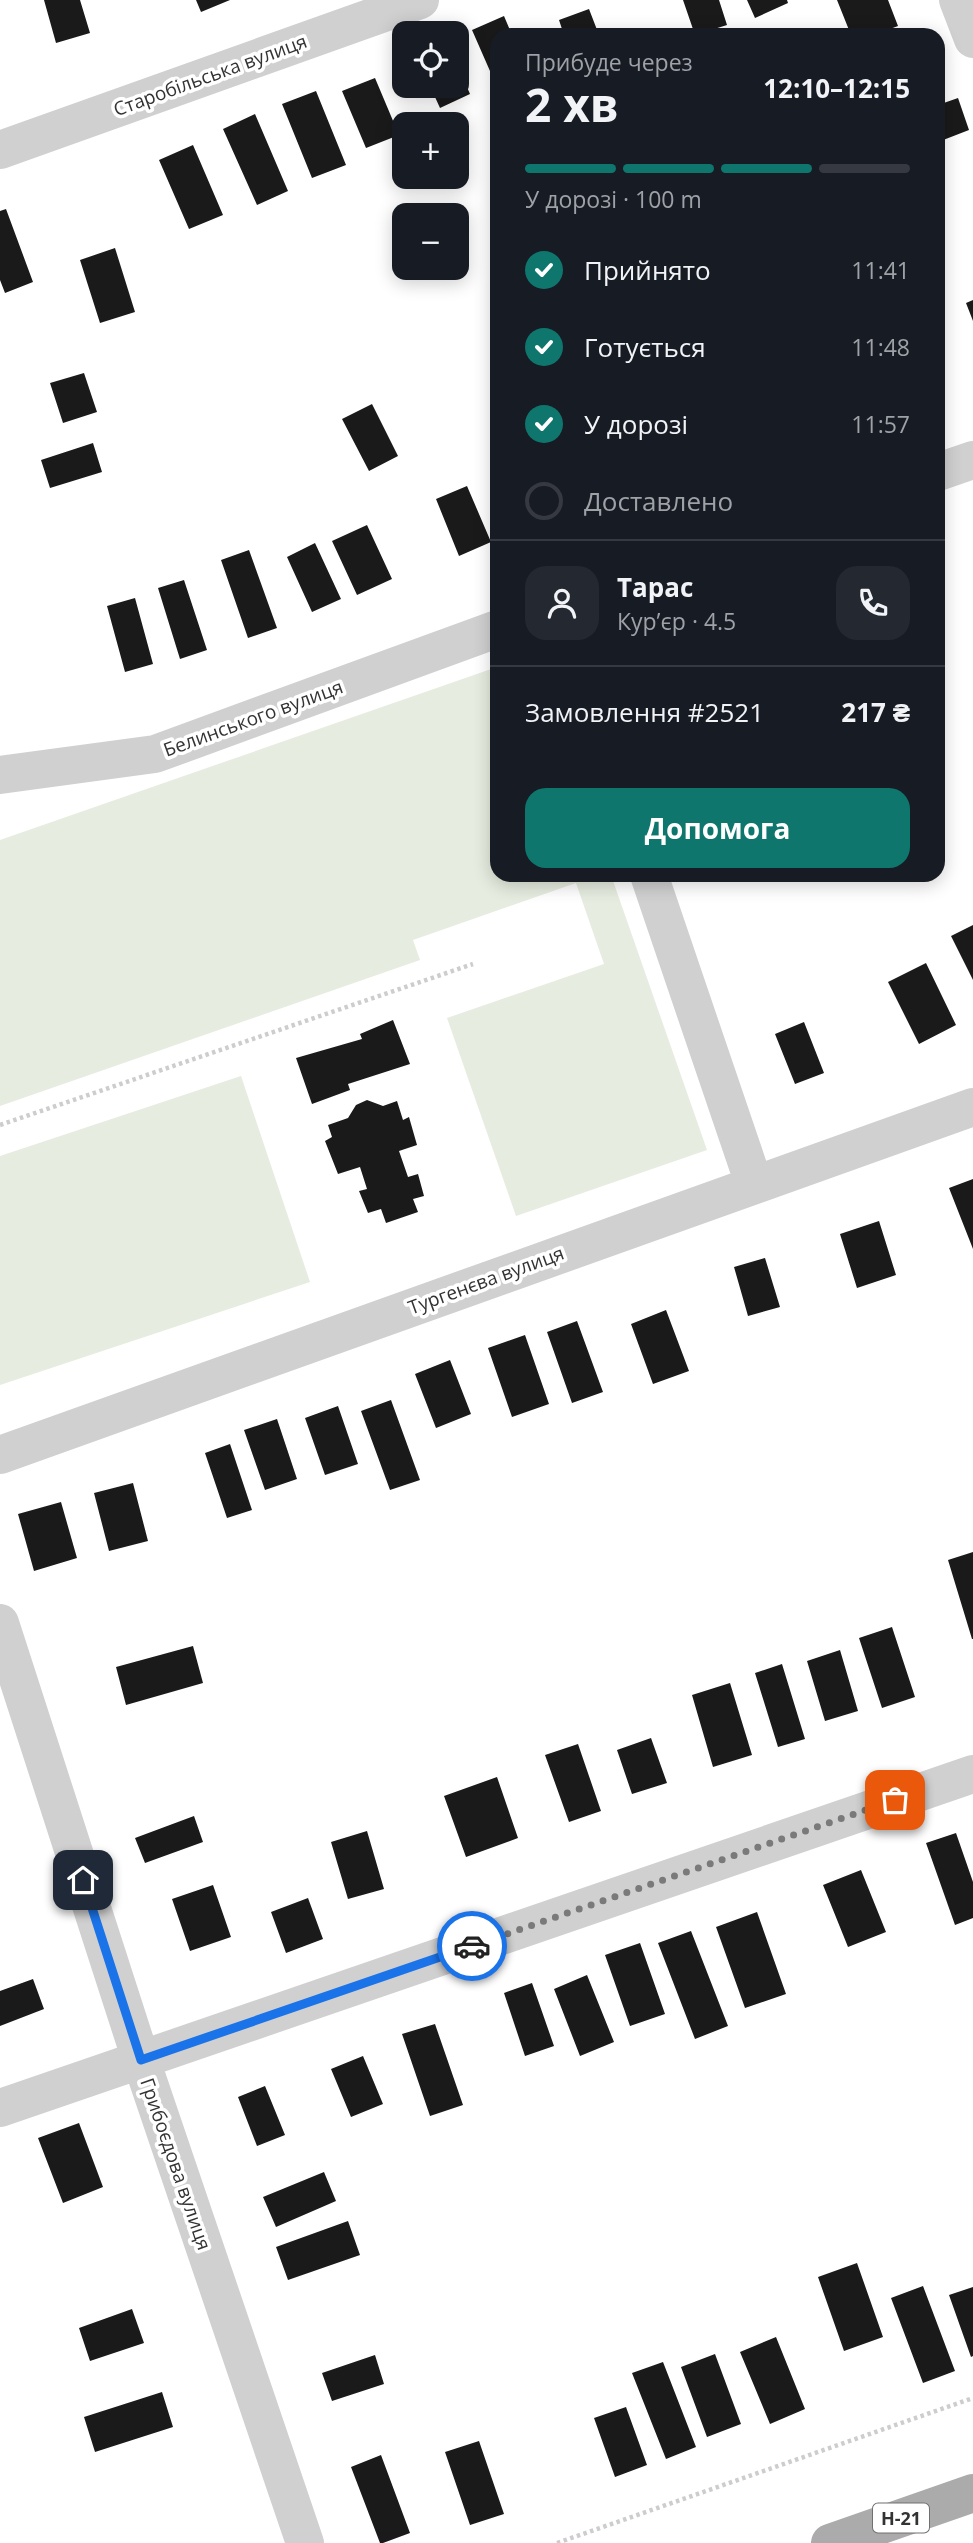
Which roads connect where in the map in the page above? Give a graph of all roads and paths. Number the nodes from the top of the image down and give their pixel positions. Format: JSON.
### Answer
{"nodes":[{"id":1,"x":420,"y":0,"type":"edge"},
{"id":2,"x":958,"y":0,"type":"edge"},
{"id":3,"x":973,"y":38,"type":"edge"},
{"id":4,"x":0,"y":150,"type":"edge"},
{"id":5,"x":973,"y":460,"type":"edge"},
{"id":6,"x":945,"y":470,"type":"edge"},
{"id":7,"x":490,"y":632,"type":"edge"},
{"id":8,"x":0,"y":775,"type":"edge"},
{"id":9,"x":651,"y":882,"type":"edge"},
{"id":10,"x":472,"y":964,"type":"dead end"},
{"id":11,"x":973,"y":1107,"type":"edge"},
{"id":12,"x":0,"y":1125,"type":"edge"},
{"id":13,"x":754,"y":1184,"type":"junction"},
{"id":14,"x":0,"y":1455,"type":"edge"},
{"id":15,"x":0,"y":1623,"type":"edge"},
{"id":16,"x":973,"y":1774,"type":"edge"},
{"id":17,"x":141,"y":2060,"type":"junction"},
{"id":18,"x":0,"y":2108,"type":"edge"},
{"id":19,"x":973,"y":2398,"type":"edge"},
{"id":20,"x":973,"y":2493,"type":"edge"},
{"id":21,"x":305,"y":2543,"type":"edge"},
{"id":22,"x":557,"y":2543,"type":"edge"},
{"id":23,"x":830,"y":2543,"type":"edge"}],
"edges":[{"from":1,"to":4,"type":"street","name":"Старобільська вулиця"},
{"from":2,"to":3,"type":"street"},
{"from":5,"to":6,"type":"street"},
{"from":7,"to":8,"type":"street","name":"Белинського вулиця"},
{"from":9,"to":13,"type":"street"},
{"from":10,"to":12,"type":"path"},
{"from":11,"to":13,"type":"street","name":"Тургенєва вулиця"},
{"from":13,"to":14,"type":"street","name":"Тургенєва вулиця"},
{"from":15,"to":17,"type":"street","name":"Грибоєдова вулиця"},
{"from":16,"to":17,"type":"street"},
{"from":17,"to":18,"type":"street"},
{"from":17,"to":21,"type":"street","name":"Грибоєдова вулиця"},
{"from":19,"to":22,"type":"path"},
{"from":20,"to":23,"type":"main road","number":"Н-21"}]}
